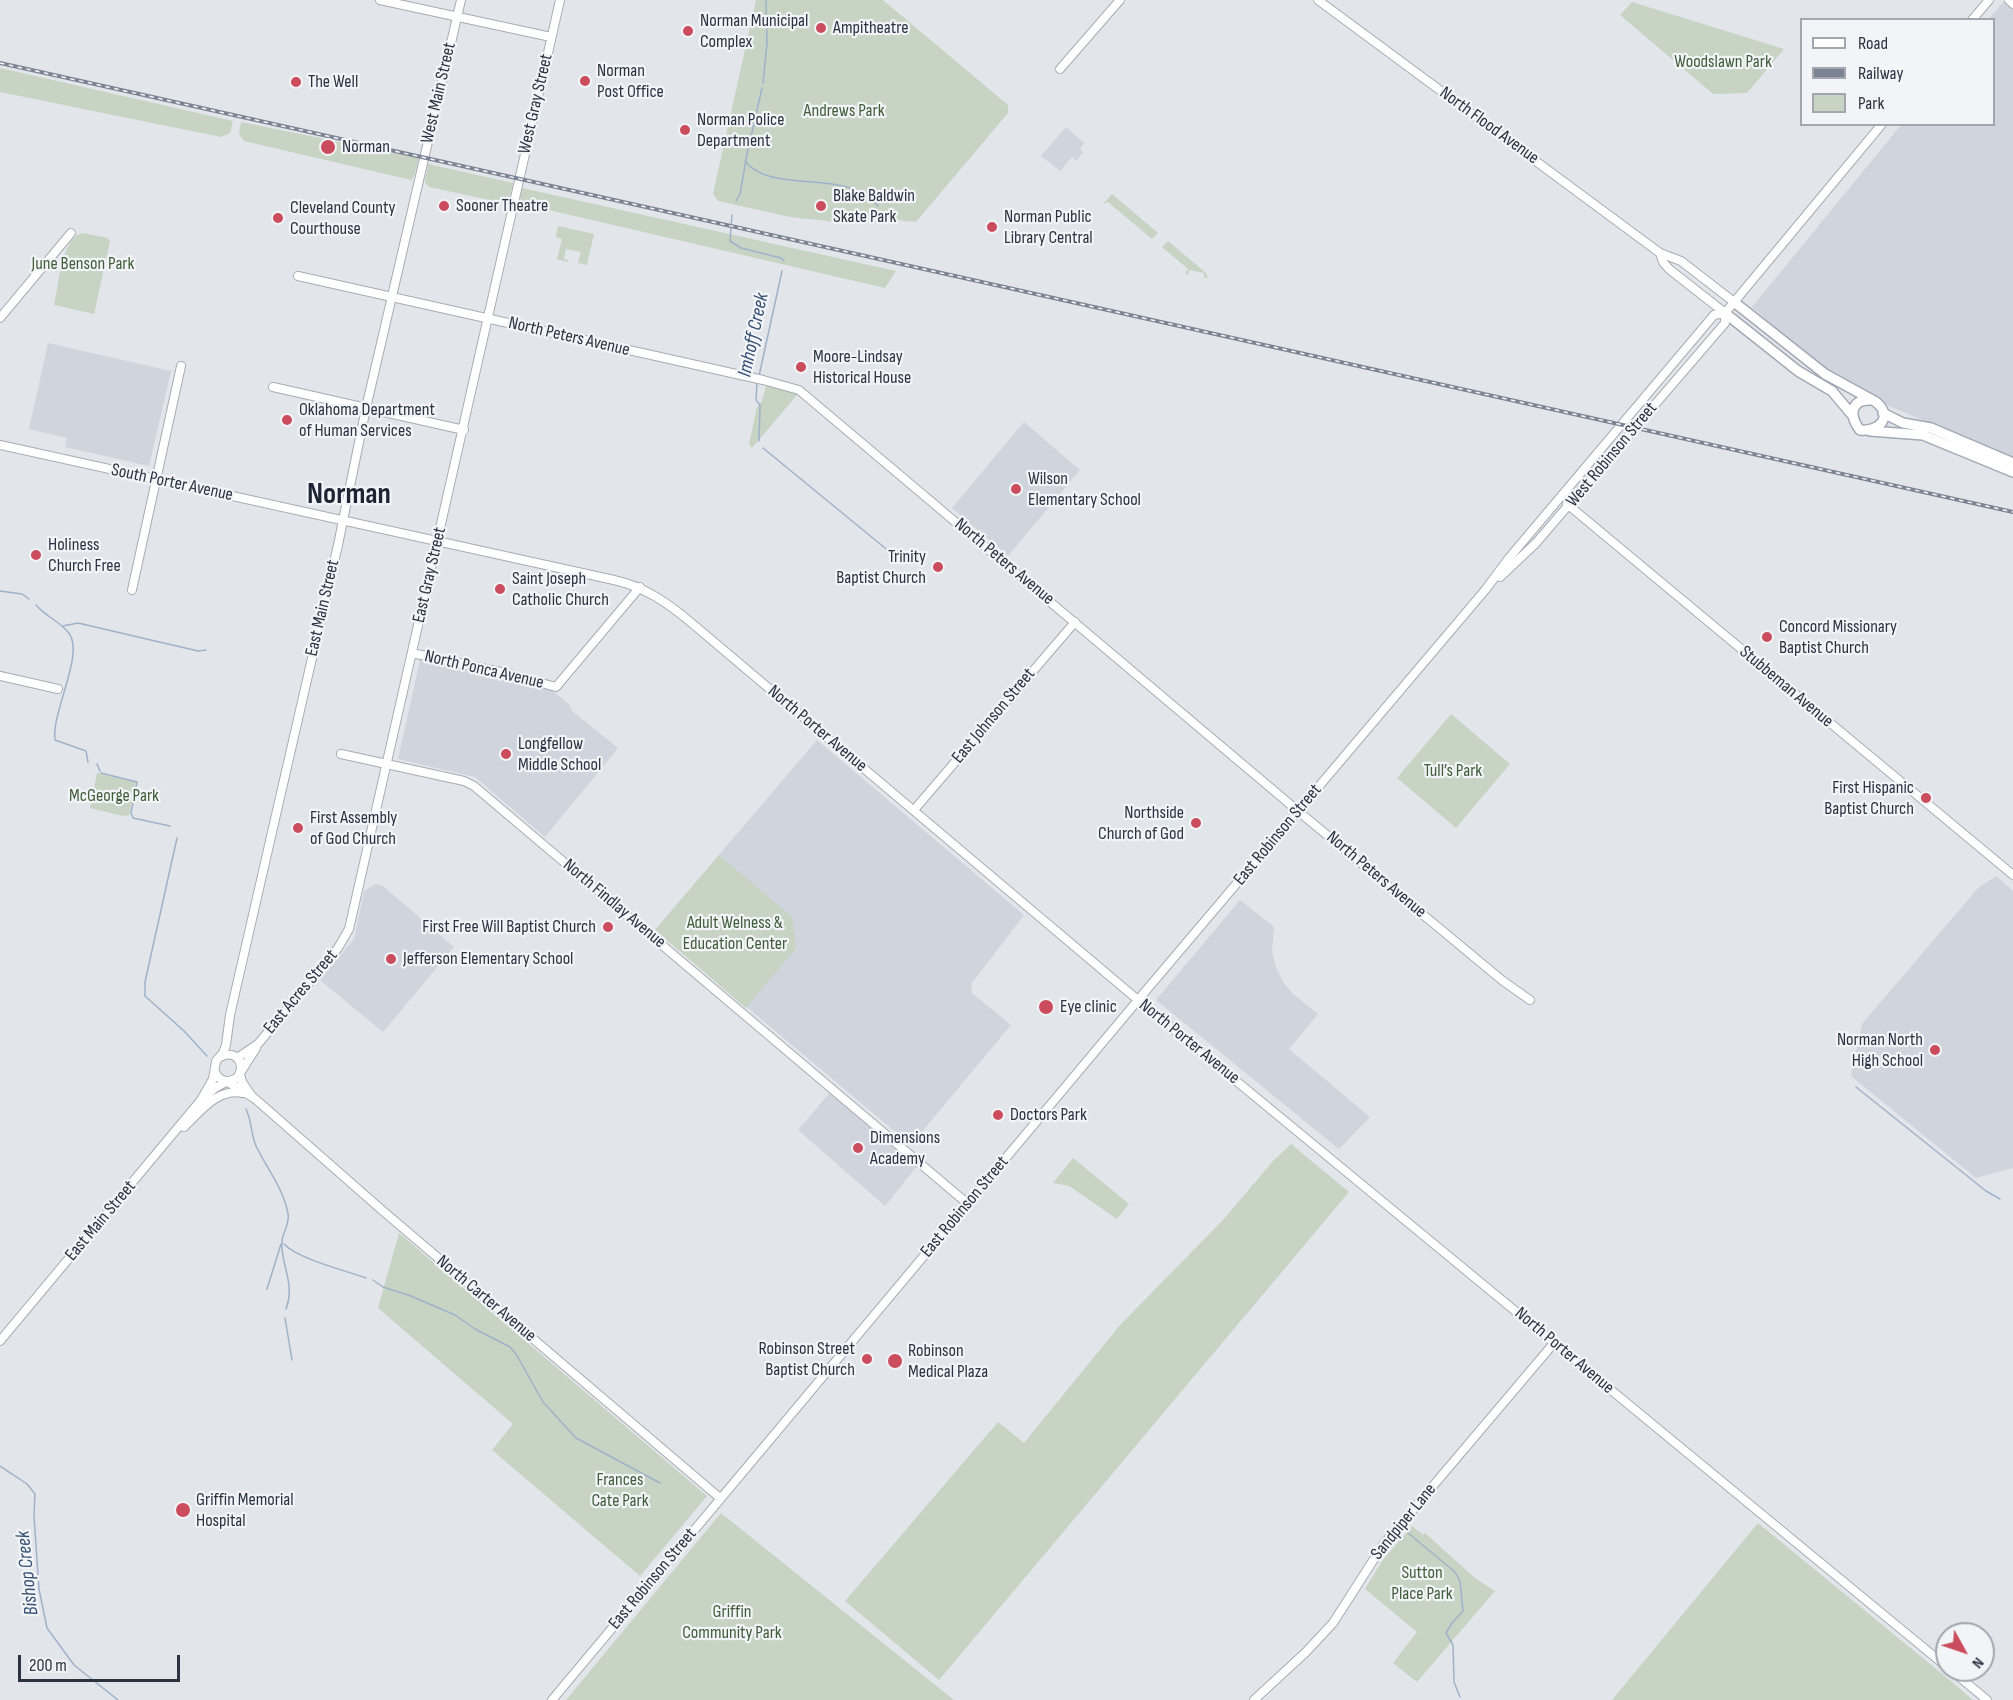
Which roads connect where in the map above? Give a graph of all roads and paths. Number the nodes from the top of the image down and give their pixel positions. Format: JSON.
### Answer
{"nodes":[{"id":1,"x":381,"y":0,"type":"edge"},
{"id":2,"x":461,"y":0,"type":"edge"},
{"id":3,"x":560,"y":0,"type":"edge"},
{"id":4,"x":1120,"y":0,"type":"edge"},
{"id":5,"x":1318,"y":0,"type":"edge"},
{"id":6,"x":1989,"y":0,"type":"edge"},
{"id":7,"x":2009,"y":0,"type":"edge"},
{"id":8,"x":2013,"y":4,"type":"edge"},
{"id":9,"x":457,"y":17,"type":"junction"},
{"id":10,"x":1974,"y":18,"type":"edge"},
{"id":11,"x":551,"y":37,"type":"junction"},
{"id":12,"x":1060,"y":69,"type":"dead end"},
{"id":13,"x":1880,"y":126,"type":"edge"},
{"id":14,"x":418,"y":187,"type":"joint"},
{"id":15,"x":512,"y":209,"type":"joint"},
{"id":16,"x":71,"y":233,"type":"dead end"},
{"id":17,"x":1660,"y":253,"type":"junction"},
{"id":18,"x":298,"y":276,"type":"dead end"},
{"id":19,"x":393,"y":297,"type":"junction"},
{"id":20,"x":1734,"y":302,"type":"junction"},
{"id":21,"x":1725,"y":313,"type":"junction"},
{"id":22,"x":0,"y":318,"type":"edge"},
{"id":23,"x":489,"y":319,"type":"junction"},
{"id":24,"x":181,"y":366,"type":"dead end"},
{"id":25,"x":273,"y":387,"type":"dead end"},
{"id":26,"x":1871,"y":400,"type":"junction"},
{"id":27,"x":366,"y":408,"type":"junction"},
{"id":28,"x":1883,"y":413,"type":"junction"},
{"id":29,"x":1853,"y":416,"type":"junction"},
{"id":30,"x":464,"y":430,"type":"junction"},
{"id":31,"x":1869,"y":430,"type":"junction"},
{"id":32,"x":0,"y":445,"type":"edge"},
{"id":33,"x":2013,"y":463,"type":"edge"},
{"id":34,"x":2013,"y":472,"type":"edge"},
{"id":35,"x":156,"y":480,"type":"junction"},
{"id":36,"x":1560,"y":498,"type":"junction"},
{"id":37,"x":1569,"y":506,"type":"junction"},
{"id":38,"x":343,"y":520,"type":"junction"},
{"id":39,"x":437,"y":542,"type":"junction"},
{"id":40,"x":640,"y":587,"type":"junction"},
{"id":41,"x":1486,"y":589,"type":"junction"},
{"id":42,"x":132,"y":590,"type":"dead end"},
{"id":43,"x":1075,"y":622,"type":"junction"},
{"id":44,"x":412,"y":653,"type":"junction"},
{"id":45,"x":0,"y":676,"type":"edge"},
{"id":46,"x":58,"y":689,"type":"dead end"},
{"id":47,"x":1380,"y":715,"type":"joint"},
{"id":48,"x":341,"y":754,"type":"dead end"},
{"id":49,"x":387,"y":764,"type":"junction"},
{"id":50,"x":914,"y":810,"type":"junction"},
{"id":51,"x":1298,"y":811,"type":"junction"},
{"id":52,"x":2013,"y":875,"type":"edge"},
{"id":53,"x":344,"y":940,"type":"joint"},
{"id":54,"x":1138,"y":1000,"type":"junction"},
{"id":55,"x":1530,"y":1000,"type":"dead end"},
{"id":56,"x":229,"y":1030,"type":"junction"},
{"id":57,"x":258,"y":1044,"type":"junction"},
{"id":58,"x":236,"y":1057,"type":"junction"},
{"id":59,"x":219,"y":1058,"type":"junction"},
{"id":60,"x":215,"y":1072,"type":"junction"},
{"id":61,"x":241,"y":1072,"type":"junction"},
{"id":62,"x":227,"y":1082,"type":"junction"},
{"id":63,"x":250,"y":1096,"type":"junction"},
{"id":64,"x":201,"y":1100,"type":"junction"},
{"id":65,"x":158,"y":1153,"type":"junction"},
{"id":66,"x":968,"y":1204,"type":"junction"},
{"id":67,"x":0,"y":1341,"type":"edge"},
{"id":68,"x":1554,"y":1342,"type":"junction"},
{"id":69,"x":720,"y":1498,"type":"junction"},
{"id":70,"x":1935,"y":1656,"type":"edge"},
{"id":71,"x":1966,"y":1682,"type":"edge"},
{"id":72,"x":552,"y":1700,"type":"edge"},
{"id":73,"x":1254,"y":1700,"type":"edge"},
{"id":74,"x":1988,"y":1700,"type":"edge"}],
"edges":[{"from":1,"to":9,"type":"street"},
{"from":2,"to":9,"type":"street","name":"West Main Street"},
{"from":3,"to":11,"type":"street","name":"West Gray Street"},
{"from":4,"to":12,"type":"street"},
{"from":5,"to":17,"type":"street","name":"North Flood Avenue"},
{"from":6,"to":10,"type":"street"},
{"from":7,"to":8,"type":"street"},
{"from":9,"to":11,"type":"street"},
{"from":9,"to":14,"type":"street","name":"West Main Street"},
{"from":11,"to":15,"type":"street","name":"West Gray Street"},
{"from":13,"to":20,"type":"street","name":"West Robinson Street"},
{"from":14,"to":19,"type":"street","name":"East Main Street"},
{"from":15,"to":23,"type":"street","name":"East Gray Street"},
{"from":16,"to":22,"type":"street"},
{"from":17,"to":20,"type":"street","name":"North Flood Avenue"},
{"from":17,"to":21,"type":"street","name":"North Flood Avenue"},
{"from":18,"to":19,"type":"street","name":"North Peters Avenue"},
{"from":19,"to":23,"type":"street","name":"North Peters Avenue"},
{"from":19,"to":27,"type":"street","name":"East Main Street"},
{"from":20,"to":21,"type":"street","name":"West Robinson Street"},
{"from":20,"to":26,"type":"main road","name":"North Flood Avenue"},
{"from":21,"to":29,"type":"main road","name":"North Flood Avenue"},
{"from":21,"to":36,"type":"street","name":"West Robinson Street"},
{"from":21,"to":37,"type":"street","name":"West Robinson Street"},
{"from":23,"to":30,"type":"street","name":"East Gray Street"},
{"from":23,"to":43,"type":"street","name":"North Peters Avenue"},
{"from":24,"to":35,"type":"street"},
{"from":25,"to":27,"type":"street"},
{"from":26,"to":28,"type":"main road"},
{"from":26,"to":29,"type":"main road"},
{"from":27,"to":30,"type":"street"},
{"from":27,"to":38,"type":"street","name":"East Main Street"},
{"from":28,"to":31,"type":"main road"},
{"from":28,"to":33,"type":"main road"},
{"from":29,"to":31,"type":"main road"},
{"from":30,"to":39,"type":"street","name":"East Gray Street"},
{"from":31,"to":34,"type":"main road"},
{"from":32,"to":35,"type":"street","name":"South Porter Avenue"},
{"from":35,"to":38,"type":"street","name":"South Porter Avenue"},
{"from":35,"to":42,"type":"street"},
{"from":36,"to":37,"type":"street","name":"Stubbeman Avenue"},
{"from":36,"to":41,"type":"street","name":"West Robinson Street"},
{"from":37,"to":41,"type":"street","name":"West Robinson Street"},
{"from":37,"to":52,"type":"street","name":"Stubbeman Avenue"},
{"from":38,"to":39,"type":"street","name":"North Porter Avenue"},
{"from":38,"to":56,"type":"street","name":"East Main Street"},
{"from":39,"to":40,"type":"street","name":"North Porter Avenue"},
{"from":39,"to":44,"type":"street","name":"East Gray Street"},
{"from":40,"to":44,"type":"street","name":"North Ponca Avenue"},
{"from":40,"to":50,"type":"street","name":"North Porter Avenue"},
{"from":41,"to":47,"type":"street","name":"West Robinson Street"},
{"from":43,"to":50,"type":"street","name":"East Johnson Street"},
{"from":43,"to":51,"type":"street","name":"North Peters Avenue"},
{"from":44,"to":49,"type":"street","name":"East Gray Street"},
{"from":45,"to":46,"type":"street"},
{"from":47,"to":51,"type":"street","name":"East Robinson Street"},
{"from":48,"to":49,"type":"street","name":"North Findlay Avenue"},
{"from":49,"to":53,"type":"street","name":"East Gray Street"},
{"from":49,"to":66,"type":"street","name":"North Findlay Avenue"},
{"from":50,"to":54,"type":"street","name":"North Porter Avenue"},
{"from":51,"to":54,"type":"street","name":"East Robinson Street"},
{"from":51,"to":55,"type":"street","name":"North Peters Avenue"},
{"from":53,"to":57,"type":"street","name":"East Acres Street"},
{"from":54,"to":66,"type":"street","name":"East Robinson Street"},
{"from":54,"to":68,"type":"street","name":"North Porter Avenue"},
{"from":56,"to":58,"type":"street","name":"East Main Street"},
{"from":56,"to":59,"type":"street","name":"East Main Street"},
{"from":57,"to":58,"type":"street","name":"East Acres Street"},
{"from":57,"to":61,"type":"street","name":"East Acres Street"},
{"from":58,"to":59,"type":"street"},
{"from":58,"to":61,"type":"street"},
{"from":59,"to":60,"type":"street"},
{"from":60,"to":62,"type":"street"},
{"from":60,"to":64,"type":"street","name":"East Main Street"},
{"from":61,"to":62,"type":"street"},
{"from":61,"to":63,"type":"street","name":"North Carter Avenue"},
{"from":62,"to":63,"type":"street","name":"North Carter Avenue"},
{"from":62,"to":64,"type":"street","name":"East Main Street"},
{"from":63,"to":65,"type":"street"},
{"from":63,"to":69,"type":"street","name":"North Carter Avenue"},
{"from":64,"to":65,"type":"street","name":"East Main Street"},
{"from":65,"to":67,"type":"street","name":"East Main Street"},
{"from":66,"to":69,"type":"street","name":"East Robinson Street"},
{"from":68,"to":70,"type":"street","name":"North Porter Avenue"},
{"from":68,"to":73,"type":"street","name":"Sandpiper Lane"},
{"from":69,"to":72,"type":"street","name":"East Robinson Street"},
{"from":71,"to":74,"type":"street"}]}
